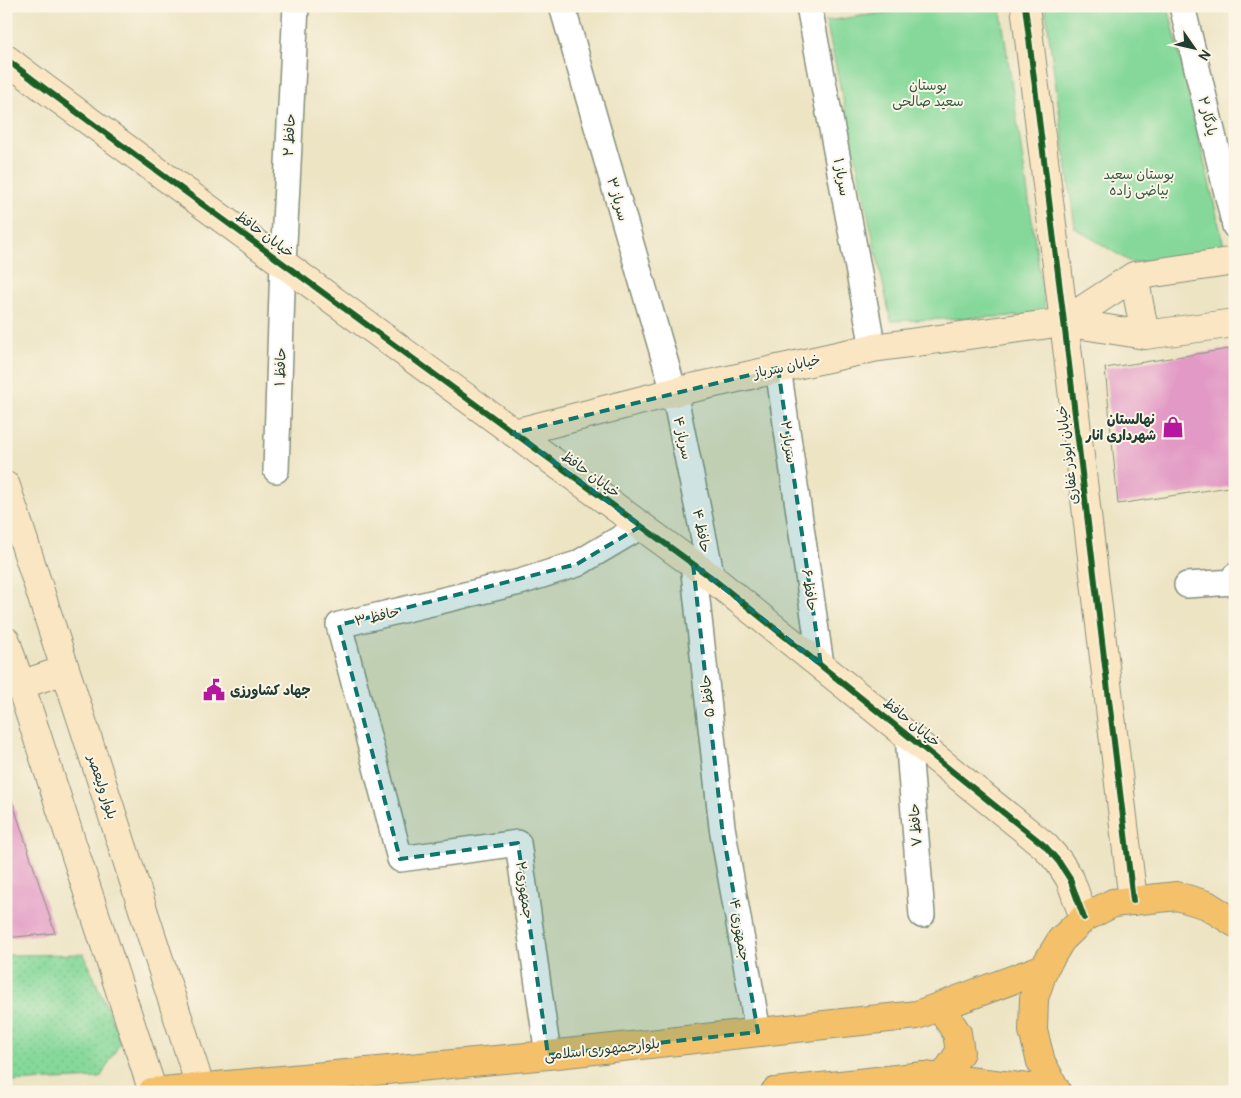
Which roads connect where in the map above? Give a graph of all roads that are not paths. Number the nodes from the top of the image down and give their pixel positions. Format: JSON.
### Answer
{"nodes":[{"id":1,"x":296,"y":6,"type":"edge"},
{"id":2,"x":562,"y":6,"type":"edge"},
{"id":3,"x":1024,"y":6,"type":"edge"},
{"id":4,"x":1182,"y":6,"type":"edge"},
{"id":5,"x":812,"y":7,"type":"edge"},
{"id":6,"x":6,"y":59,"type":"edge"},
{"id":7,"x":6,"y":84,"type":"edge"},
{"id":8,"x":44,"y":88,"type":"junction"},
{"id":9,"x":1235,"y":226,"type":"edge"},
{"id":10,"x":1235,"y":260,"type":"edge"},
{"id":11,"x":283,"y":263,"type":"junction"},
{"id":12,"x":1134,"y":276,"type":"junction"},
{"id":13,"x":1064,"y":322,"type":"junction"},
{"id":14,"x":1235,"y":323,"type":"edge"},
{"id":15,"x":1145,"y":335,"type":"junction"},
{"id":16,"x":873,"y":348,"type":"junction"},
{"id":17,"x":778,"y":368,"type":"junction"},
{"id":18,"x":674,"y":392,"type":"junction"},
{"id":19,"x":514,"y":433,"type":"junction"},
{"id":20,"x":276,"y":470,"type":"dead end"},
{"id":21,"x":693,"y":485,"type":"joint"},
{"id":22,"x":8,"y":496,"type":"edge"},
{"id":23,"x":800,"y":516,"type":"joint"},
{"id":24,"x":641,"y":526,"type":"junction"},
{"id":25,"x":702,"y":571,"type":"junction"},
{"id":26,"x":1234,"y":580,"type":"edge"},
{"id":27,"x":1187,"y":585,"type":"dead end"},
{"id":28,"x":6,"y":641,"type":"edge"},
{"id":29,"x":821,"y":665,"type":"junction"},
{"id":30,"x":65,"y":670,"type":"junction"},
{"id":31,"x":20,"y":685,"type":"junction"},
{"id":32,"x":908,"y":736,"type":"junction"},
{"id":33,"x":722,"y":827,"type":"joint"},
{"id":34,"x":400,"y":859,"type":"joint"},
{"id":35,"x":1133,"y":900,"type":"junction"},
{"id":36,"x":922,"y":915,"type":"dead end"},
{"id":37,"x":1084,"y":918,"type":"junction"},
{"id":38,"x":1235,"y":923,"type":"edge"},
{"id":39,"x":1044,"y":968,"type":"junction"},
{"id":40,"x":940,"y":1007,"type":"junction"},
{"id":41,"x":758,"y":1032,"type":"junction"},
{"id":42,"x":548,"y":1055,"type":"junction"},
{"id":43,"x":943,"y":1078,"type":"junction"},
{"id":44,"x":201,"y":1089,"type":"edge"},
{"id":45,"x":1056,"y":1091,"type":"edge"},
{"id":46,"x":153,"y":1092,"type":"edge"},
{"id":47,"x":774,"y":1092,"type":"edge"}],
"edges":[{"from":1,"to":11,"type":"street","name":"حافظ ۲"},
{"from":2,"to":18,"type":"street","name":"سرباز ۳"},
{"from":3,"to":13,"type":"street","name":"خیابان ابوذر غفاری"},
{"from":4,"to":9,"type":"street","name":"یادگار ۲"},
{"from":5,"to":16,"type":"street","name":"سرباز ۱"},
{"from":6,"to":8,"type":"street","name":"خیابان حافظ"},
{"from":7,"to":8,"type":"street"},
{"from":8,"to":11,"type":"street","name":"خیابان حافظ"},
{"from":10,"to":12,"type":"street"},
{"from":11,"to":19,"type":"street","name":"خیابان حافظ"},
{"from":11,"to":20,"type":"street","name":"حافظ ۱"},
{"from":12,"to":13,"type":"street"},
{"from":12,"to":15,"type":"street"},
{"from":13,"to":15,"type":"street"},
{"from":13,"to":16,"type":"street","name":"خیابان سرباز"},
{"from":13,"to":35,"type":"street","name":"خیابان ابوذر غفاری"},
{"from":14,"to":15,"type":"street"},
{"from":16,"to":17,"type":"street","name":"خیابان سرباز"},
{"from":17,"to":18,"type":"street","name":"خیابان سرباز"},
{"from":17,"to":23,"type":"street","name":"سرباز ۲"},
{"from":18,"to":19,"type":"street","name":"خیابان سرباز"},
{"from":18,"to":21,"type":"street","name":"سرباز ۴"},
{"from":19,"to":24,"type":"street","name":"خیابان حافظ"},
{"from":21,"to":25,"type":"street","name":"حافظ ۴"},
{"from":22,"to":30,"type":"street","name":"بلوار ولیعصر"},
{"from":23,"to":29,"type":"street","name":"حافظ ۶"},
{"from":24,"to":25,"type":"street","name":"خیابان حافظ"},
{"from":24,"to":34,"type":"street","name":"حافظ ۳"},
{"from":25,"to":29,"type":"street","name":"خیابان حافظ"},
{"from":25,"to":33,"type":"street","name":"حافظ ۵"},
{"from":26,"to":27,"type":"street"},
{"from":28,"to":31,"type":"street"},
{"from":29,"to":32,"type":"street","name":"خیابان حافظ"},
{"from":30,"to":31,"type":"street"},
{"from":30,"to":44,"type":"street","name":"بلوار ولیعصر"},
{"from":31,"to":46,"type":"street"},
{"from":32,"to":36,"type":"street","name":"حافظ ۷"},
{"from":32,"to":37,"type":"street","name":"خیابان حافظ"},
{"from":33,"to":41,"type":"street","name":"جمهوری ۴"},
{"from":34,"to":42,"type":"street","name":"جمهوری۲"},
{"from":35,"to":37,"type":"main road"},
{"from":35,"to":38,"type":"main road"},
{"from":37,"to":39,"type":"main road"},
{"from":39,"to":40,"type":"main road","name":"بلوارجمهوری اسلامی"},
{"from":39,"to":45,"type":"main road"},
{"from":40,"to":41,"type":"main road","name":"بلوارجمهوری اسلامی"},
{"from":40,"to":43,"type":"main road"},
{"from":41,"to":42,"type":"main road","name":"بلوارجمهوری اسلامی"},
{"from":42,"to":44,"type":"main road","name":"بلوارجمهوری اسلامی"},
{"from":43,"to":45,"type":"main road"},
{"from":43,"to":47,"type":"main road"},
{"from":44,"to":46,"type":"main road","name":"بلوارجمهوری اسلامی"}]}
